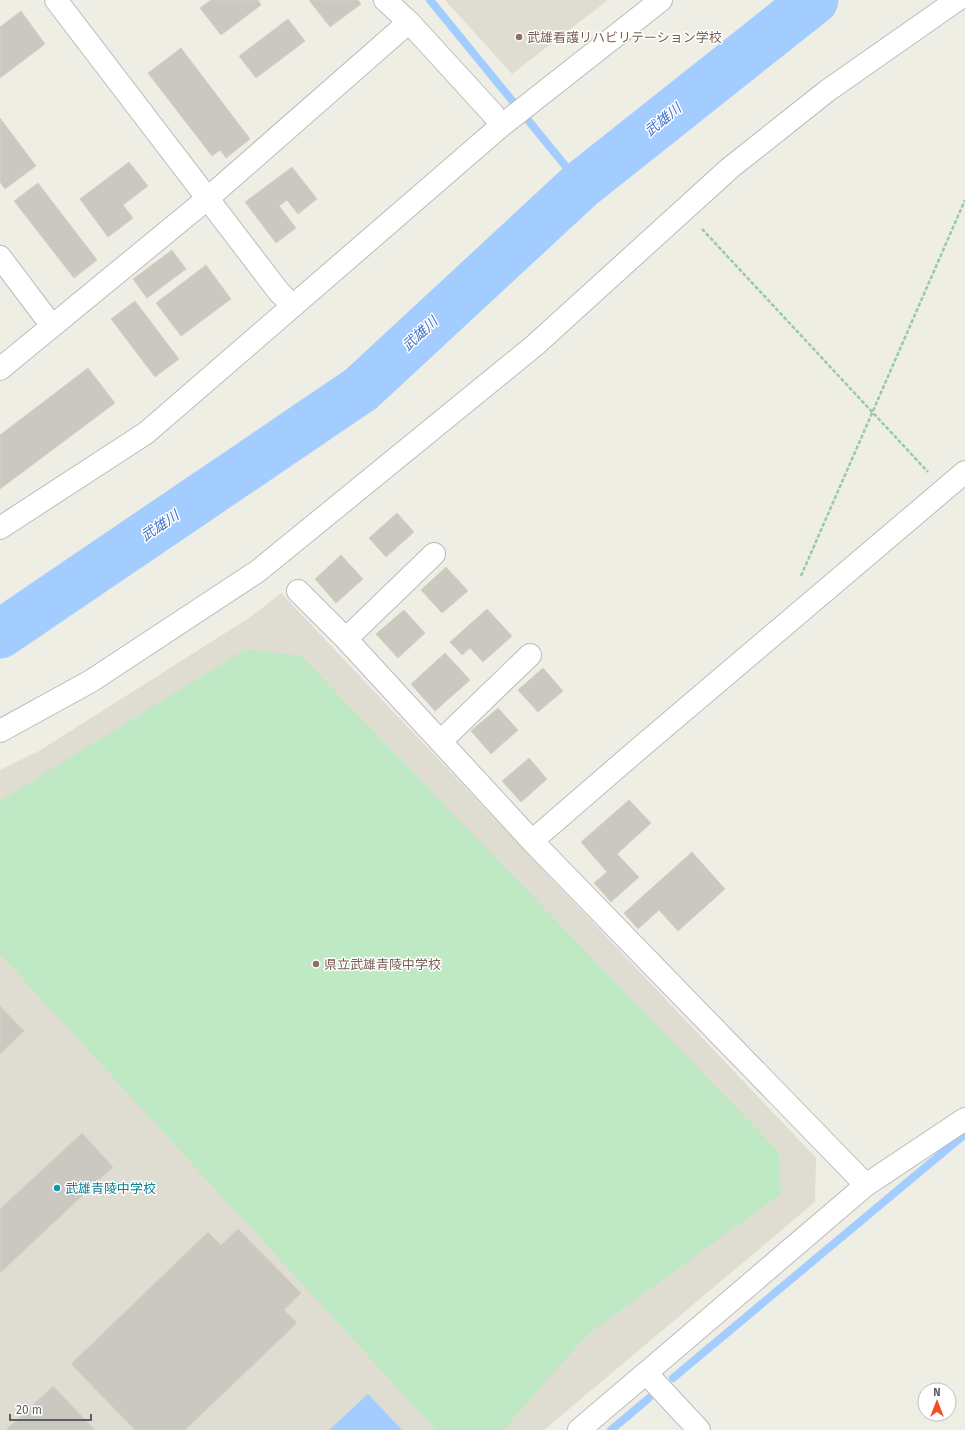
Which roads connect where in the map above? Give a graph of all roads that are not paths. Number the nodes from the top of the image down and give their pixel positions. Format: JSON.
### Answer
{"nodes":[{"id":1,"x":56,"y":0,"type":"edge"},
{"id":2,"x":385,"y":0,"type":"edge"},
{"id":3,"x":661,"y":0,"type":"edge"},
{"id":4,"x":957,"y":0,"type":"edge"},
{"id":5,"x":409,"y":22,"type":"junction"},
{"id":6,"x":501,"y":126,"type":"junction"},
{"id":7,"x":207,"y":199,"type":"junction"},
{"id":8,"x":0,"y":256,"type":"edge"},
{"id":9,"x":293,"y":306,"type":"junction"},
{"id":10,"x":52,"y":326,"type":"junction"},
{"id":11,"x":0,"y":368,"type":"edge"},
{"id":12,"x":965,"y":472,"type":"edge"},
{"id":13,"x":0,"y":528,"type":"edge"},
{"id":14,"x":434,"y":554,"type":"dead end"},
{"id":15,"x":298,"y":591,"type":"dead end"},
{"id":16,"x":346,"y":639,"type":"junction"},
{"id":17,"x":530,"y":655,"type":"dead end"},
{"id":18,"x":0,"y":731,"type":"edge"},
{"id":19,"x":441,"y":741,"type":"junction"},
{"id":20,"x":532,"y":842,"type":"junction"},
{"id":21,"x":965,"y":1119,"type":"edge"},
{"id":22,"x":866,"y":1185,"type":"junction"},
{"id":23,"x":646,"y":1373,"type":"junction"},
{"id":24,"x":578,"y":1430,"type":"edge"},
{"id":25,"x":699,"y":1430,"type":"edge"}],
"edges":[{"from":1,"to":7,"type":"street"},
{"from":2,"to":5,"type":"street"},
{"from":3,"to":6,"type":"street"},
{"from":4,"to":18,"type":"street"},
{"from":5,"to":6,"type":"street"},
{"from":5,"to":7,"type":"street"},
{"from":6,"to":9,"type":"street"},
{"from":7,"to":9,"type":"street"},
{"from":7,"to":10,"type":"street"},
{"from":8,"to":10,"type":"street"},
{"from":9,"to":13,"type":"street"},
{"from":10,"to":11,"type":"street"},
{"from":12,"to":20,"type":"street"},
{"from":14,"to":16,"type":"street"},
{"from":15,"to":16,"type":"street"},
{"from":16,"to":19,"type":"street"},
{"from":17,"to":19,"type":"street"},
{"from":19,"to":20,"type":"street"},
{"from":20,"to":22,"type":"street"},
{"from":21,"to":22,"type":"street"},
{"from":22,"to":23,"type":"street"},
{"from":23,"to":24,"type":"street"},
{"from":23,"to":25,"type":"street"}]}
